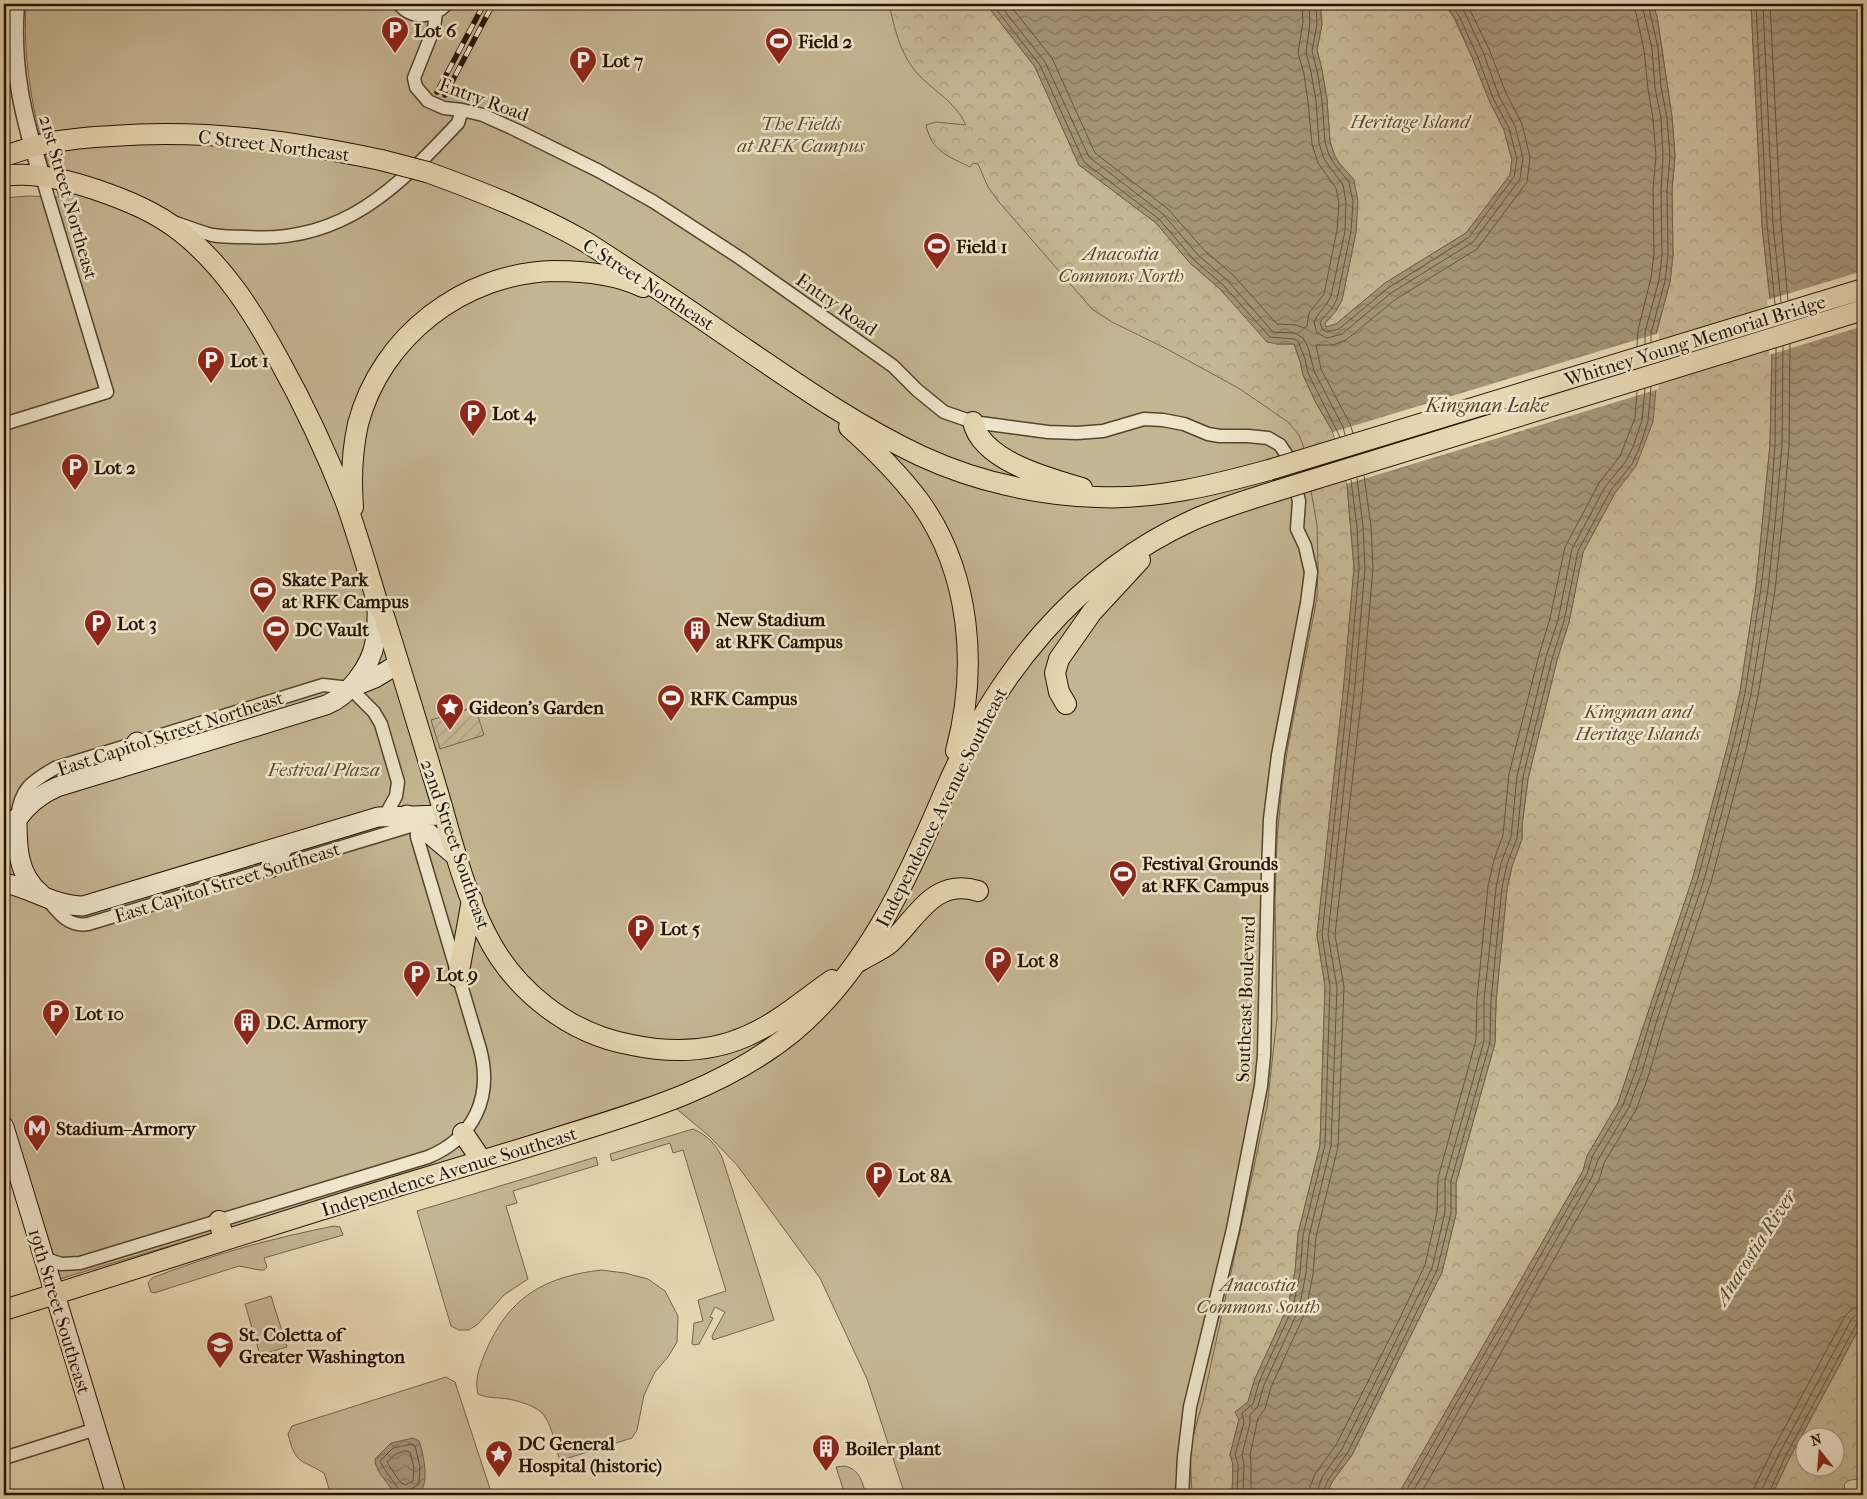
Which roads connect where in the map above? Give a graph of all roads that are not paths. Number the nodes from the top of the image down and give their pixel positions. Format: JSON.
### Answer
{"nodes":[{"id":1,"x":16,"y":4,"type":"edge"},
{"id":2,"x":399,"y":4,"type":"edge"},
{"id":3,"x":447,"y":4,"type":"edge"},
{"id":4,"x":4,"y":11,"type":"edge"},
{"id":5,"x":436,"y":13,"type":"junction"},
{"id":6,"x":15,"y":37,"type":"junction"},
{"id":7,"x":462,"y":110,"type":"junction"},
{"id":8,"x":33,"y":147,"type":"junction"},
{"id":9,"x":4,"y":156,"type":"edge"},
{"id":10,"x":4,"y":176,"type":"edge"},
{"id":11,"x":42,"y":177,"type":"junction"},
{"id":12,"x":157,"y":216,"type":"junction"},
{"id":13,"x":650,"y":288,"type":"junction"},
{"id":14,"x":1863,"y":289,"type":"edge"},
{"id":15,"x":1863,"y":310,"type":"edge"},
{"id":16,"x":803,"y":388,"type":"junction"},
{"id":17,"x":973,"y":422,"type":"junction"},
{"id":18,"x":4,"y":424,"type":"edge"},
{"id":19,"x":357,"y":431,"type":"junction"},
{"id":20,"x":332,"y":470,"type":"junction"},
{"id":21,"x":1269,"y":470,"type":"joint"},
{"id":22,"x":1276,"y":491,"type":"joint"},
{"id":23,"x":1139,"y":496,"type":"junction"},
{"id":24,"x":1299,"y":501,"type":"joint"},
{"id":25,"x":1191,"y":521,"type":"junction"},
{"id":26,"x":355,"y":529,"type":"junction"},
{"id":27,"x":377,"y":601,"type":"junction"},
{"id":28,"x":398,"y":664,"type":"junction"},
{"id":29,"x":350,"y":688,"type":"junction"},
{"id":30,"x":1066,"y":704,"type":"dead end"},
{"id":31,"x":137,"y":742,"type":"junction"},
{"id":32,"x":120,"y":768,"type":"junction"},
{"id":33,"x":947,"y":787,"type":"junction"},
{"id":34,"x":444,"y":815,"type":"junction"},
{"id":35,"x":385,"y":816,"type":"junction"},
{"id":36,"x":17,"y":818,"type":"junction"},
{"id":37,"x":412,"y":819,"type":"junction"},
{"id":38,"x":4,"y":839,"type":"edge"},
{"id":39,"x":285,"y":845,"type":"junction"},
{"id":40,"x":458,"y":858,"type":"junction"},
{"id":41,"x":270,"y":868,"type":"junction"},
{"id":42,"x":4,"y":883,"type":"edge"},
{"id":43,"x":978,"y":890,"type":"dead end"},
{"id":44,"x":45,"y":898,"type":"junction"},
{"id":45,"x":472,"y":900,"type":"junction"},
{"id":46,"x":854,"y":964,"type":"junction"},
{"id":47,"x":458,"y":977,"type":"junction"},
{"id":48,"x":802,"y":1013,"type":"junction"},
{"id":49,"x":694,"y":1049,"type":"joint"},
{"id":50,"x":4,"y":1127,"type":"edge"},
{"id":51,"x":463,"y":1133,"type":"junction"},
{"id":52,"x":482,"y":1161,"type":"junction"},
{"id":53,"x":366,"y":1186,"type":"junction"},
{"id":54,"x":222,"y":1231,"type":"junction"},
{"id":55,"x":44,"y":1258,"type":"junction"},
{"id":56,"x":55,"y":1295,"type":"junction"},
{"id":57,"x":4,"y":1310,"type":"edge"},
{"id":58,"x":96,"y":1429,"type":"junction"},
{"id":59,"x":4,"y":1458,"type":"edge"},
{"id":60,"x":116,"y":1495,"type":"edge"},
{"id":61,"x":1182,"y":1495,"type":"edge"}],
"edges":[{"from":1,"to":6,"type":"street"},
{"from":2,"to":5,"type":"street"},
{"from":3,"to":5,"type":"street"},
{"from":4,"to":6,"type":"street","name":"21st Street Northeast"},
{"from":5,"to":7,"type":"street","name":"Entry Road"},
{"from":6,"to":8,"type":"street","name":"21st Street Northeast"},
{"from":7,"to":12,"type":"street"},
{"from":7,"to":17,"type":"street","name":"Entry Road"},
{"from":8,"to":9,"type":"main road","name":"C Street Northeast"},
{"from":8,"to":11,"type":"street","name":"21st Street Northeast"},
{"from":8,"to":13,"type":"main road","name":"C Street Northeast","bridge":true},
{"from":10,"to":11,"type":"main road"},
{"from":11,"to":12,"type":"main road"},
{"from":11,"to":18,"type":"street","name":"21st Street Northeast"},
{"from":12,"to":20,"type":"main road"},
{"from":13,"to":16,"type":"main road","name":"C Street Northeast"},
{"from":13,"to":19,"type":"main road"},
{"from":14,"to":21,"type":"main road","name":"Whitney Young Memorial Bridge","bridge":true},
{"from":15,"to":22,"type":"main road","name":"Whitney Young Memorial Bridge","bridge":true},
{"from":16,"to":23,"type":"main road","name":"C Street Northeast"},
{"from":16,"to":33,"type":"main road"},
{"from":17,"to":23,"type":"main road"},
{"from":17,"to":24,"type":"street","name":"Entry Road"},
{"from":19,"to":20,"type":"main road"},
{"from":19,"to":26,"type":"main road"},
{"from":20,"to":26,"type":"main road"},
{"from":21,"to":23,"type":"main road","name":"C Street Northeast"},
{"from":22,"to":25,"type":"main road","name":"Independence Avenue Southeast"},
{"from":24,"to":61,"type":"street","name":"Southeast Boulevard"},
{"from":25,"to":30,"type":"main road"},
{"from":25,"to":33,"type":"main road","name":"Independence Avenue Southeast"},
{"from":26,"to":27,"type":"main road","name":"22nd Street Southeast"},
{"from":27,"to":28,"type":"main road","name":"22nd Street Southeast"},
{"from":27,"to":29,"type":"main road","name":"East Capitol Street Northeast"},
{"from":28,"to":29,"type":"main road"},
{"from":28,"to":34,"type":"main road","name":"22nd Street Southeast"},
{"from":29,"to":31,"type":"street","name":"East Capitol Street Northeast"},
{"from":29,"to":32,"type":"main road","name":"East Capitol Street Northeast"},
{"from":29,"to":35,"type":"street","name":"22nd Street Southeast"},
{"from":31,"to":32,"type":"main road"},
{"from":31,"to":36,"type":"street","name":"East Capitol Street Northeast"},
{"from":32,"to":36,"type":"main road","name":"East Capitol Street Northeast"},
{"from":33,"to":46,"type":"main road","name":"Independence Avenue Southeast"},
{"from":34,"to":37,"type":"main road"},
{"from":34,"to":40,"type":"main road","name":"22nd Street Southeast"},
{"from":35,"to":37,"type":"main road","name":"East Capitol Street Southeast"},
{"from":35,"to":39,"type":"main road","name":"East Capitol Street Southeast"},
{"from":36,"to":38,"type":"main road","name":"East Capitol Street Northeast"},
{"from":36,"to":44,"type":"main road"},
{"from":37,"to":40,"type":"main road"},
{"from":37,"to":41,"type":"street","name":"East Capitol Street Southeast"},
{"from":37,"to":47,"type":"street","name":"22nd Street Southeast"},
{"from":39,"to":41,"type":"main road"},
{"from":39,"to":44,"type":"main road","name":"East Capitol Street Southeast"},
{"from":40,"to":45,"type":"main road","name":"22nd Street Southeast"},
{"from":41,"to":44,"type":"street","name":"East Capitol Street Southeast"},
{"from":42,"to":44,"type":"main road","name":"East Capitol Street Southeast"},
{"from":43,"to":46,"type":"main road"},
{"from":45,"to":47,"type":"main road"},
{"from":45,"to":49,"type":"main road","name":"22nd Street Southeast"},
{"from":46,"to":48,"type":"main road","name":"Independence Avenue Southeast"},
{"from":47,"to":51,"type":"street","name":"22nd Street Southeast"},
{"from":48,"to":49,"type":"main road","name":"Independence Avenue Southeast"},
{"from":48,"to":52,"type":"main road","name":"Independence Avenue Southeast"},
{"from":50,"to":55,"type":"main road","name":"19th Street Southeast"},
{"from":51,"to":52,"type":"main road"},
{"from":51,"to":53,"type":"street","name":"Independence Avenue Southeast"},
{"from":52,"to":53,"type":"main road","name":"Independence Avenue Southeast"},
{"from":53,"to":54,"type":"main road","name":"Independence Avenue Southeast"},
{"from":54,"to":55,"type":"street","name":"Independence Avenue Southeast"},
{"from":54,"to":56,"type":"main road","name":"Independence Avenue Southeast"},
{"from":55,"to":56,"type":"main road","name":"19th Street Southeast"},
{"from":56,"to":57,"type":"main road","name":"Independence Avenue Southeast"},
{"from":56,"to":58,"type":"main road","name":"19th Street Southeast"},
{"from":58,"to":59,"type":"street"},
{"from":58,"to":60,"type":"main road","name":"19th Street Southeast"}]}
